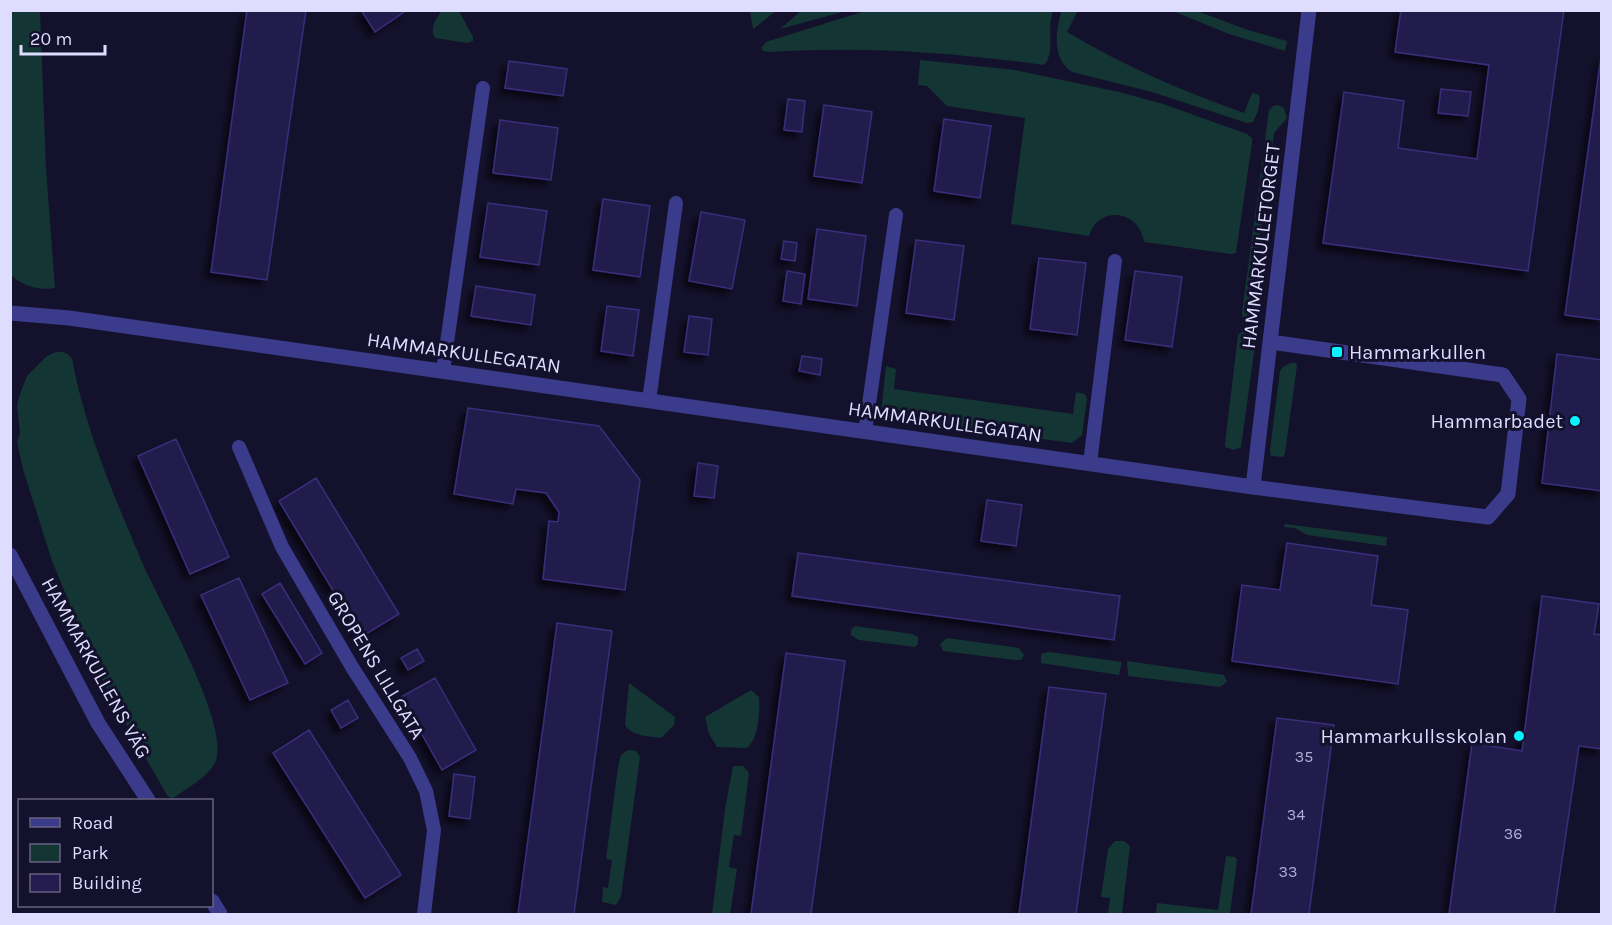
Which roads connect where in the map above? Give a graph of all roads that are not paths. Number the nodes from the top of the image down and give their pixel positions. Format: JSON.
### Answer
{"nodes":[{"id":1,"x":1310,"y":10,"type":"edge"},
{"id":2,"x":483,"y":88,"type":"dead end"},
{"id":3,"x":676,"y":203,"type":"dead end"},
{"id":4,"x":896,"y":215,"type":"dead end"},
{"id":5,"x":1115,"y":261,"type":"dead end"},
{"id":6,"x":10,"y":313,"type":"edge"},
{"id":7,"x":1270,"y":342,"type":"junction"},
{"id":8,"x":442,"y":371,"type":"junction"},
{"id":9,"x":649,"y":401,"type":"junction"},
{"id":10,"x":865,"y":432,"type":"junction"},
{"id":11,"x":239,"y":447,"type":"dead end"},
{"id":12,"x":1090,"y":463,"type":"junction"},
{"id":13,"x":1253,"y":487,"type":"junction"},
{"id":14,"x":10,"y":555,"type":"edge"},
{"id":15,"x":147,"y":799,"type":"edge"},
{"id":16,"x":424,"y":915,"type":"edge"}],
"edges":[{"from":1,"to":7,"type":"street","name":"HAMMARKULLETORGET"},
{"from":2,"to":8,"type":"lane"},
{"from":3,"to":9,"type":"lane"},
{"from":4,"to":10,"type":"lane"},
{"from":5,"to":12,"type":"lane"},
{"from":6,"to":8,"type":"street","name":"HAMMARKULLEGATAN"},
{"from":7,"to":13,"type":"street","name":"HAMMARKULLETORGET"},
{"from":7,"to":13,"type":"street","name":"HAMMARKULLEGATAN"},
{"from":8,"to":9,"type":"street","name":"HAMMARKULLEGATAN"},
{"from":9,"to":10,"type":"street","name":"HAMMARKULLEGATAN"},
{"from":10,"to":12,"type":"street","name":"HAMMARKULLEGATAN"},
{"from":11,"to":16,"type":"lane","name":"GROPENS LILLGATA"},
{"from":12,"to":13,"type":"street","name":"HAMMARKULLEGATAN"},
{"from":14,"to":15,"type":"street","name":"HAMMARKULLENS VÄG"}]}
